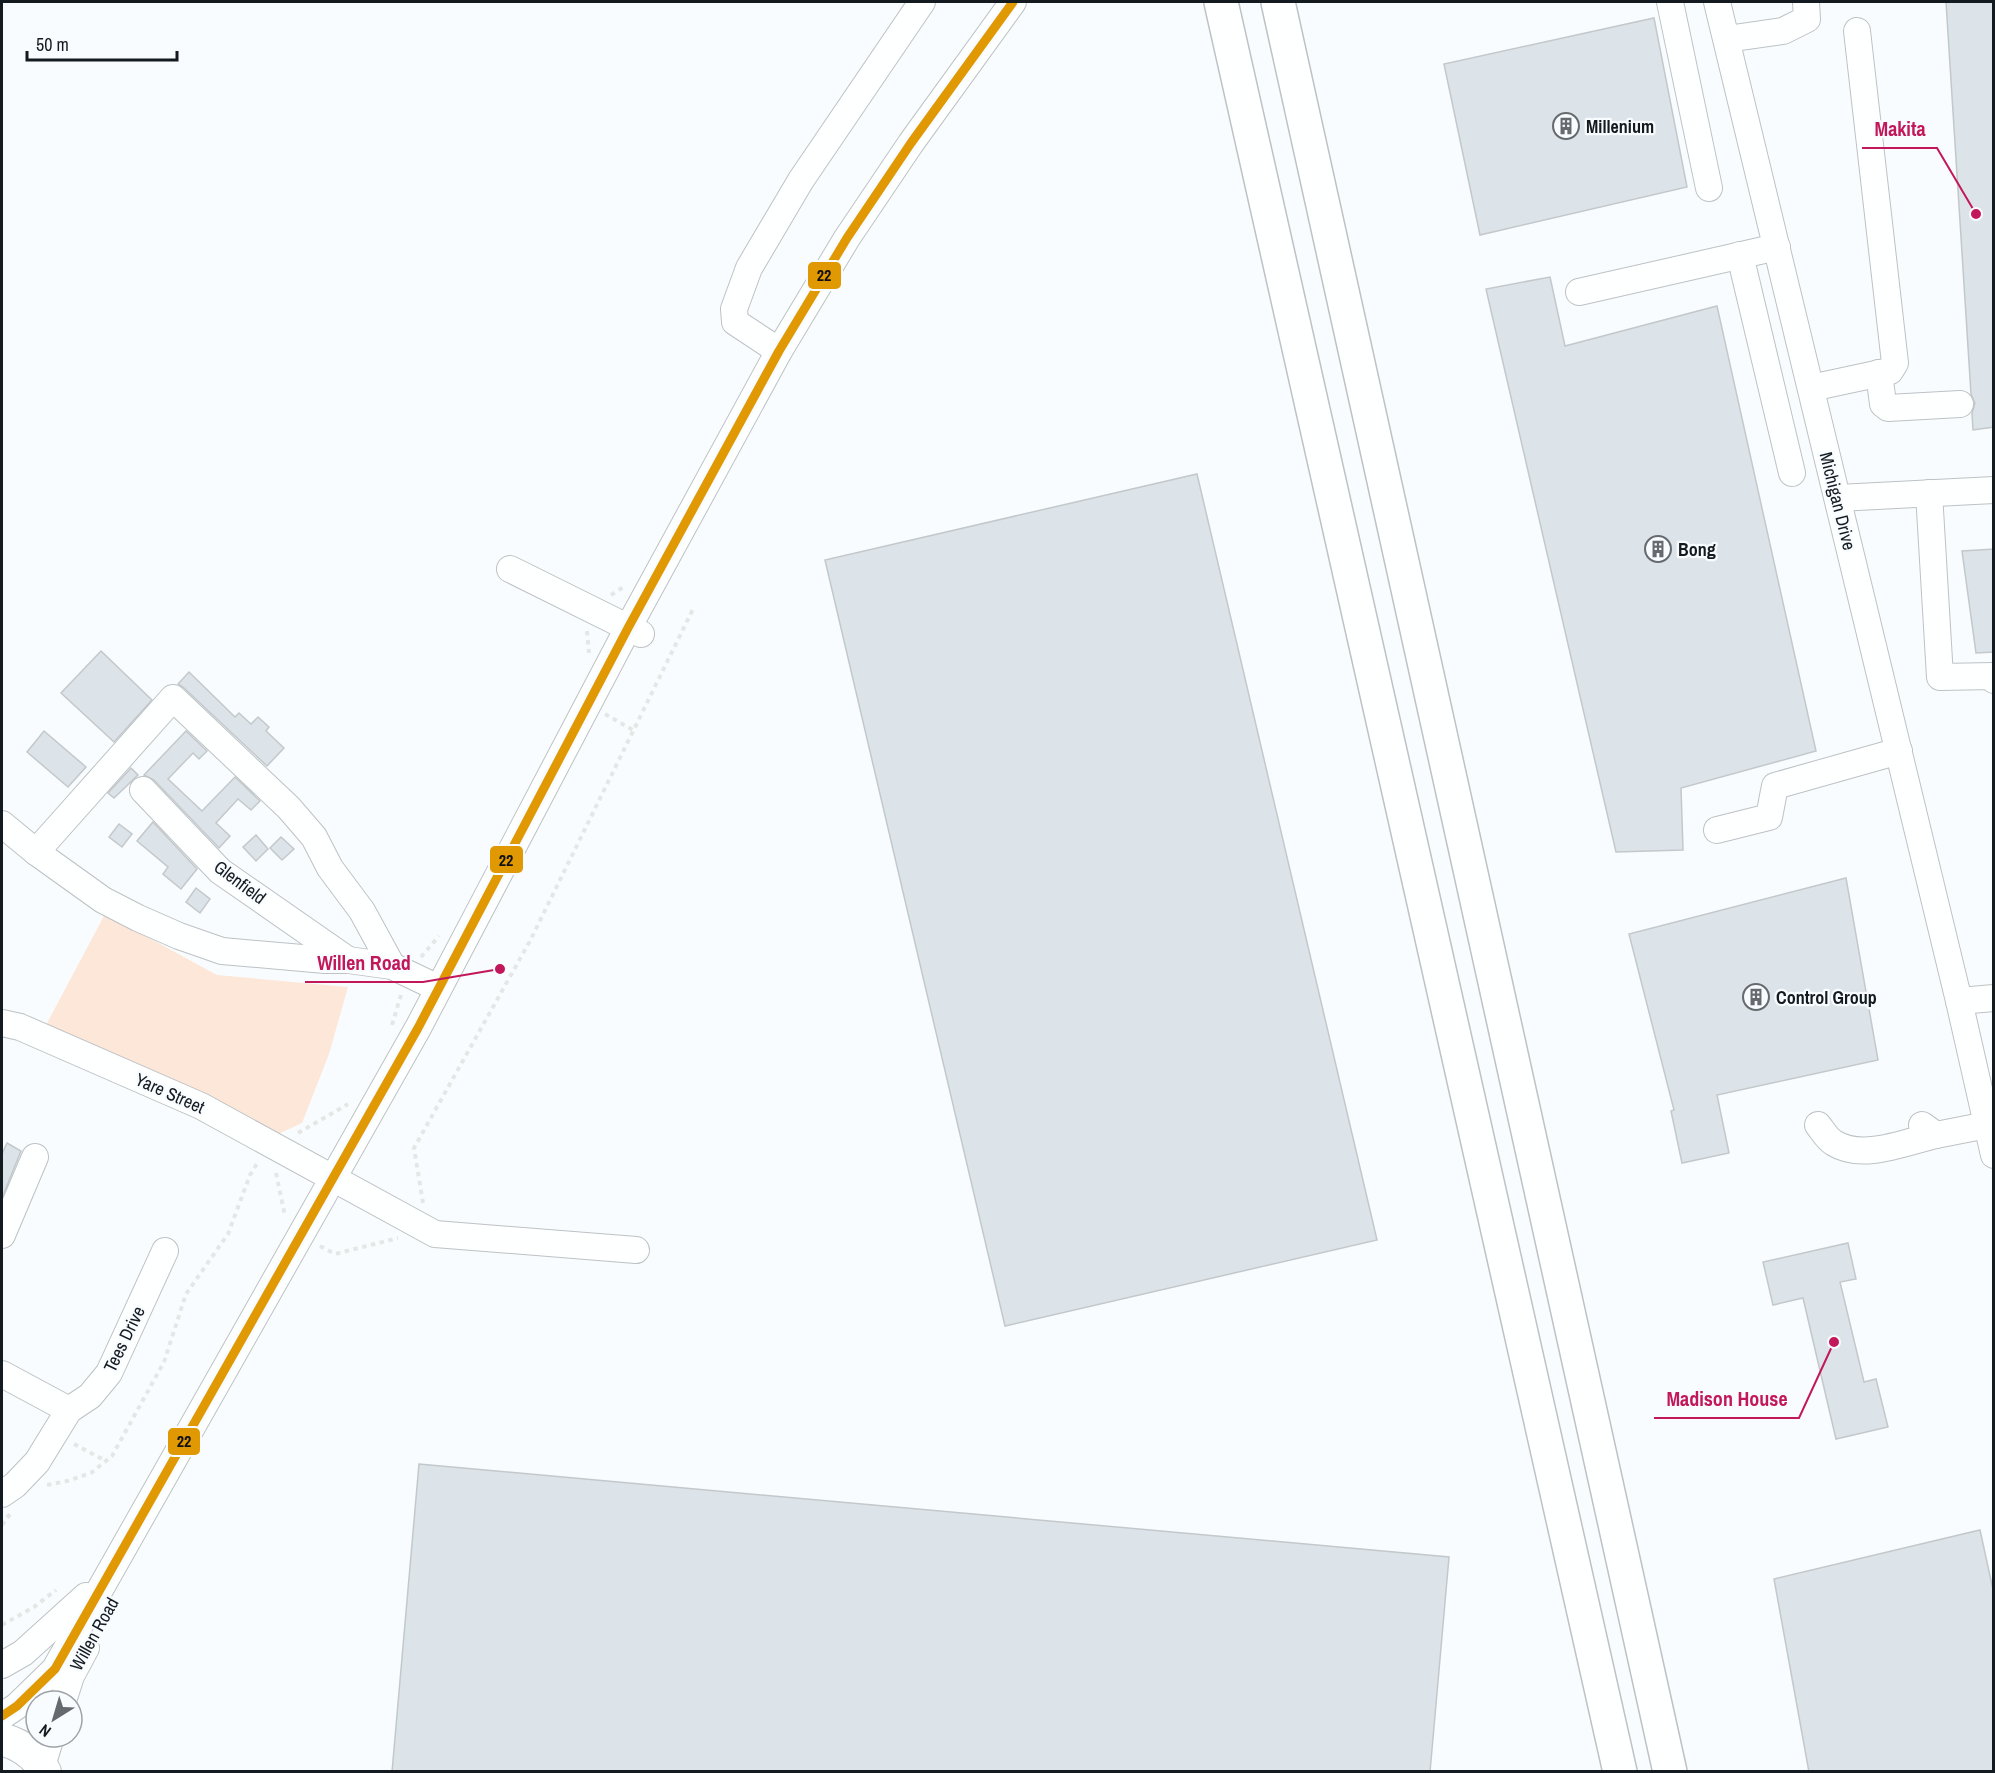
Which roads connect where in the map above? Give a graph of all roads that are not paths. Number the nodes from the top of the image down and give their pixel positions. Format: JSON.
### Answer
{"nodes":[{"id":1,"x":922,"y":2,"type":"edge"},
{"id":2,"x":1013,"y":2,"type":"edge"},
{"id":3,"x":1221,"y":2,"type":"edge"},
{"id":4,"x":1278,"y":2,"type":"edge"},
{"id":5,"x":1670,"y":2,"type":"edge"},
{"id":6,"x":1717,"y":2,"type":"edge"},
{"id":7,"x":1806,"y":2,"type":"edge"},
{"id":8,"x":1857,"y":31,"type":"dead end"},
{"id":9,"x":1727,"y":39,"type":"junction"},
{"id":10,"x":1709,"y":188,"type":"dead end"},
{"id":11,"x":847,"y":238,"type":"junction"},
{"id":12,"x":1777,"y":247,"type":"junction"},
{"id":13,"x":1740,"y":255,"type":"junction"},
{"id":14,"x":1579,"y":291,"type":"dead end"},
{"id":15,"x":779,"y":351,"type":"junction"},
{"id":16,"x":1880,"y":374,"type":"junction"},
{"id":17,"x":1811,"y":388,"type":"junction"},
{"id":18,"x":1960,"y":404,"type":"dead end"},
{"id":19,"x":1792,"y":473,"type":"dead end"},
{"id":20,"x":1994,"y":490,"type":"edge"},
{"id":21,"x":1929,"y":493,"type":"junction"},
{"id":22,"x":1838,"y":498,"type":"junction"},
{"id":23,"x":510,"y":569,"type":"dead end"},
{"id":24,"x":634,"y":631,"type":"junction"},
{"id":25,"x":1994,"y":680,"type":"edge"},
{"id":26,"x":1899,"y":751,"type":"junction"},
{"id":27,"x":143,"y":790,"type":"dead end"},
{"id":28,"x":2,"y":824,"type":"edge"},
{"id":29,"x":1717,"y":830,"type":"dead end"},
{"id":30,"x":36,"y":852,"type":"junction"},
{"id":31,"x":348,"y":960,"type":"junction"},
{"id":32,"x":392,"y":966,"type":"junction"},
{"id":33,"x":438,"y":988,"type":"junction"},
{"id":34,"x":1994,"y":998,"type":"edge"},
{"id":35,"x":1959,"y":1001,"type":"junction"},
{"id":36,"x":2,"y":1023,"type":"edge"},
{"id":37,"x":1818,"y":1125,"type":"dead end"},
{"id":38,"x":1987,"y":1125,"type":"junction"},
{"id":39,"x":1994,"y":1155,"type":"edge"},
{"id":40,"x":35,"y":1157,"type":"dead end"},
{"id":41,"x":339,"y":1181,"type":"junction"},
{"id":42,"x":2,"y":1234,"type":"edge"},
{"id":43,"x":636,"y":1250,"type":"dead end"},
{"id":44,"x":165,"y":1251,"type":"dead end"},
{"id":45,"x":2,"y":1374,"type":"edge"},
{"id":46,"x":69,"y":1410,"type":"junction"},
{"id":47,"x":6,"y":1504,"type":"edge"},
{"id":48,"x":109,"y":1572,"type":"junction"},
{"id":49,"x":2,"y":1665,"type":"edge"},
{"id":50,"x":67,"y":1689,"type":"edge"},
{"id":51,"x":2,"y":1716,"type":"edge"},
{"id":52,"x":2,"y":1739,"type":"edge"},
{"id":53,"x":46,"y":1758,"type":"edge"},
{"id":54,"x":1620,"y":1772,"type":"edge"},
{"id":55,"x":1670,"y":1772,"type":"edge"}],
"edges":[{"from":1,"to":15,"type":"street"},
{"from":2,"to":11,"type":"street","name":"Willen Road"},
{"from":3,"to":54,"type":"highway"},
{"from":4,"to":55,"type":"highway"},
{"from":5,"to":10,"type":"street"},
{"from":6,"to":9,"type":"street","name":"Michigan Drive"},
{"from":7,"to":9,"type":"street"},
{"from":8,"to":16,"type":"street"},
{"from":9,"to":12,"type":"street","name":"Michigan Drive"},
{"from":11,"to":15,"type":"street","name":"Willen Road"},
{"from":11,"to":24,"type":"street","name":"Willen Road"},
{"from":12,"to":13,"type":"street"},
{"from":12,"to":17,"type":"street","name":"Michigan Drive"},
{"from":13,"to":14,"type":"street"},
{"from":13,"to":19,"type":"street"},
{"from":15,"to":24,"type":"street","name":"Willen Road"},
{"from":16,"to":17,"type":"street"},
{"from":16,"to":18,"type":"street"},
{"from":17,"to":22,"type":"street","name":"Michigan Drive"},
{"from":20,"to":21,"type":"street"},
{"from":21,"to":22,"type":"street"},
{"from":21,"to":25,"type":"street"},
{"from":22,"to":26,"type":"street","name":"Michigan Drive"},
{"from":23,"to":24,"type":"street"},
{"from":24,"to":33,"type":"street","name":"Willen Road"},
{"from":24,"to":41,"type":"street","name":"Willen Road"},
{"from":26,"to":29,"type":"street"},
{"from":26,"to":35,"type":"street","name":"Michigan Drive"},
{"from":27,"to":31,"type":"street","name":"Glenfield"},
{"from":28,"to":30,"type":"street"},
{"from":30,"to":31,"type":"street"},
{"from":30,"to":32,"type":"street"},
{"from":31,"to":32,"type":"street"},
{"from":32,"to":33,"type":"street"},
{"from":33,"to":41,"type":"street","name":"Willen Road"},
{"from":34,"to":35,"type":"street"},
{"from":35,"to":38,"type":"street","name":"Michigan Drive"},
{"from":36,"to":41,"type":"street","name":"Yare Street"},
{"from":37,"to":38,"type":"street"},
{"from":38,"to":39,"type":"street","name":"Michigan Drive"},
{"from":40,"to":42,"type":"street"},
{"from":41,"to":43,"type":"street","name":"Yare Street"},
{"from":41,"to":48,"type":"street","name":"Willen Road"},
{"from":41,"to":50,"type":"street","name":"Willen Road"},
{"from":44,"to":46,"type":"street","name":"Tees Drive"},
{"from":45,"to":46,"type":"street"},
{"from":46,"to":47,"type":"street"},
{"from":48,"to":49,"type":"street"},
{"from":48,"to":51,"type":"street","name":"Willen Road"},
{"from":52,"to":53,"type":"main road"}]}
